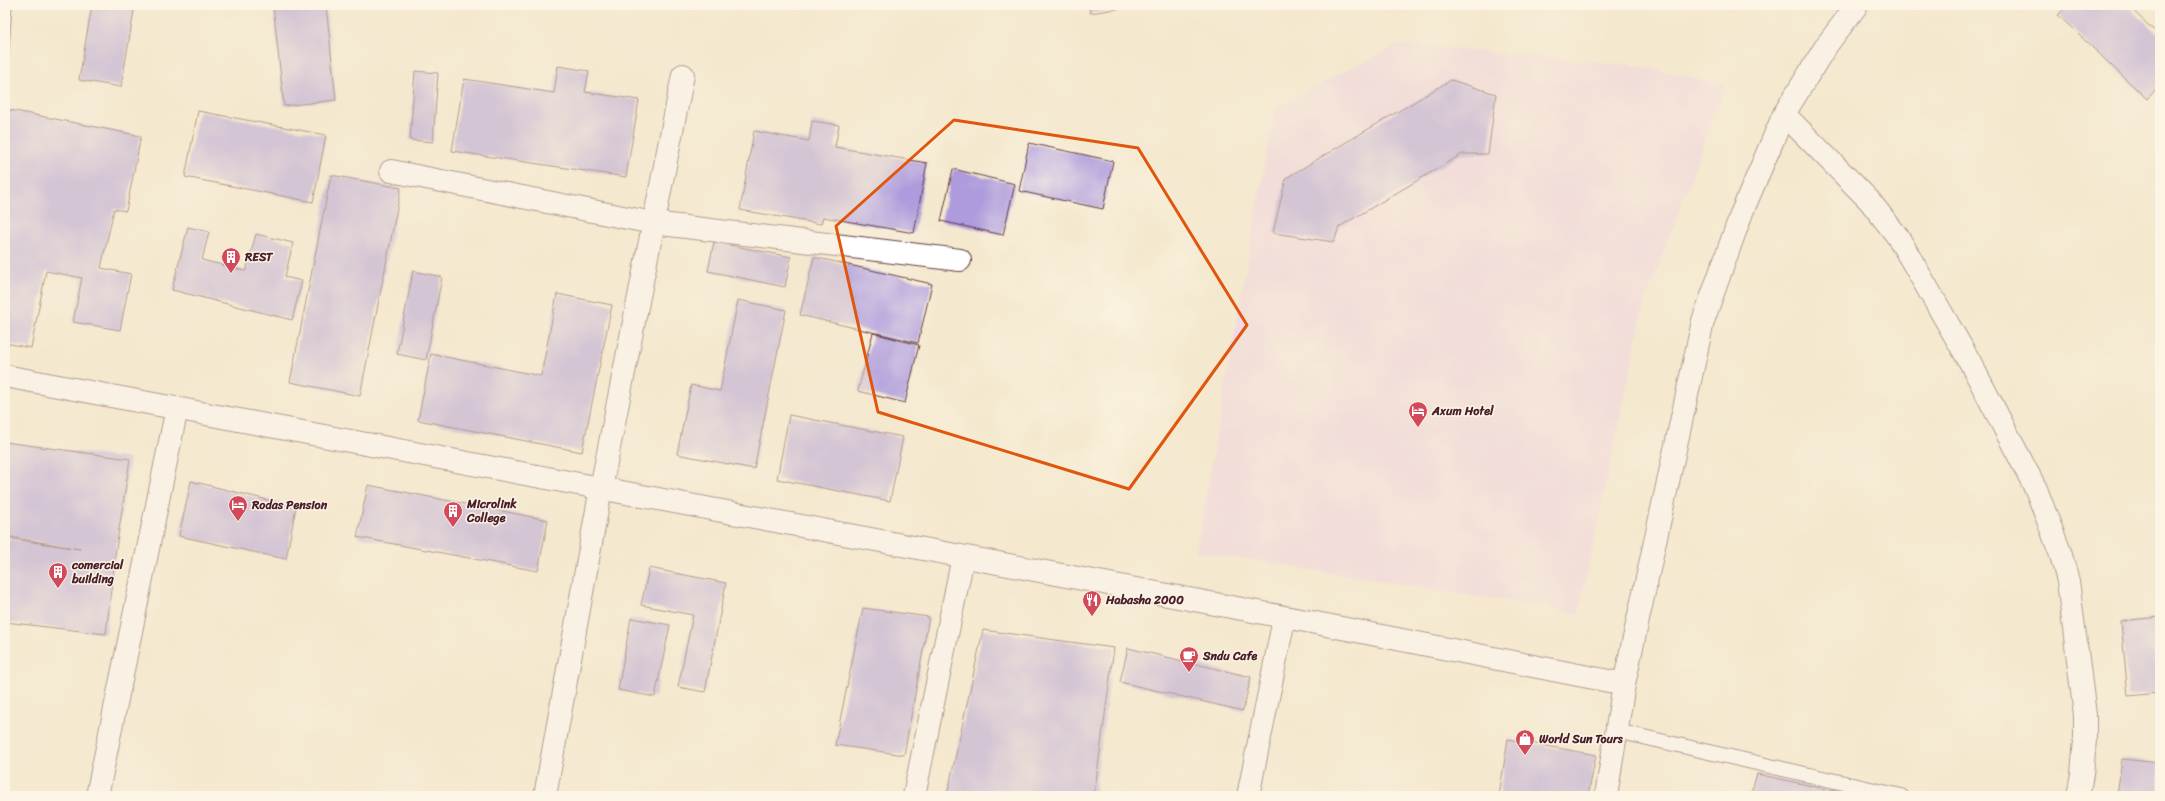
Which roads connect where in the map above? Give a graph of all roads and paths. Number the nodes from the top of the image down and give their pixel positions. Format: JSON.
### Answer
{"nodes":[{"id":1,"x":1858,"y":5,"type":"edge"},
{"id":2,"x":683,"y":75,"type":"dead end"},
{"id":3,"x":1784,"y":114,"type":"junction"},
{"id":4,"x":391,"y":171,"type":"dead end"},
{"id":5,"x":653,"y":223,"type":"junction"},
{"id":6,"x":960,"y":260,"type":"dead end"},
{"id":7,"x":5,"y":376,"type":"edge"},
{"id":8,"x":177,"y":408,"type":"junction"},
{"id":9,"x":601,"y":488,"type":"junction"},
{"id":10,"x":964,"y":558,"type":"junction"},
{"id":11,"x":1284,"y":619,"type":"junction"},
{"id":12,"x":1624,"y":684,"type":"junction"},
{"id":13,"x":1617,"y":731,"type":"junction"},
{"id":14,"x":97,"y":796,"type":"edge"},
{"id":15,"x":545,"y":796,"type":"edge"},
{"id":16,"x":914,"y":796,"type":"edge"},
{"id":17,"x":1248,"y":796,"type":"edge"},
{"id":18,"x":1606,"y":796,"type":"edge"},
{"id":19,"x":1901,"y":796,"type":"edge"},
{"id":20,"x":2078,"y":796,"type":"edge"}],
"edges":[{"from":1,"to":3,"type":"street"},
{"from":2,"to":5,"type":"street"},
{"from":3,"to":12,"type":"street"},
{"from":3,"to":20,"type":"street"},
{"from":4,"to":5,"type":"street"},
{"from":5,"to":6,"type":"street"},
{"from":5,"to":9,"type":"street"},
{"from":7,"to":8,"type":"street"},
{"from":8,"to":9,"type":"street"},
{"from":8,"to":14,"type":"street"},
{"from":9,"to":10,"type":"street"},
{"from":9,"to":15,"type":"street"},
{"from":10,"to":11,"type":"street"},
{"from":10,"to":16,"type":"street"},
{"from":11,"to":12,"type":"street"},
{"from":11,"to":17,"type":"street"},
{"from":12,"to":13,"type":"street"},
{"from":13,"to":18,"type":"street"},
{"from":13,"to":19,"type":"lane"}]}
